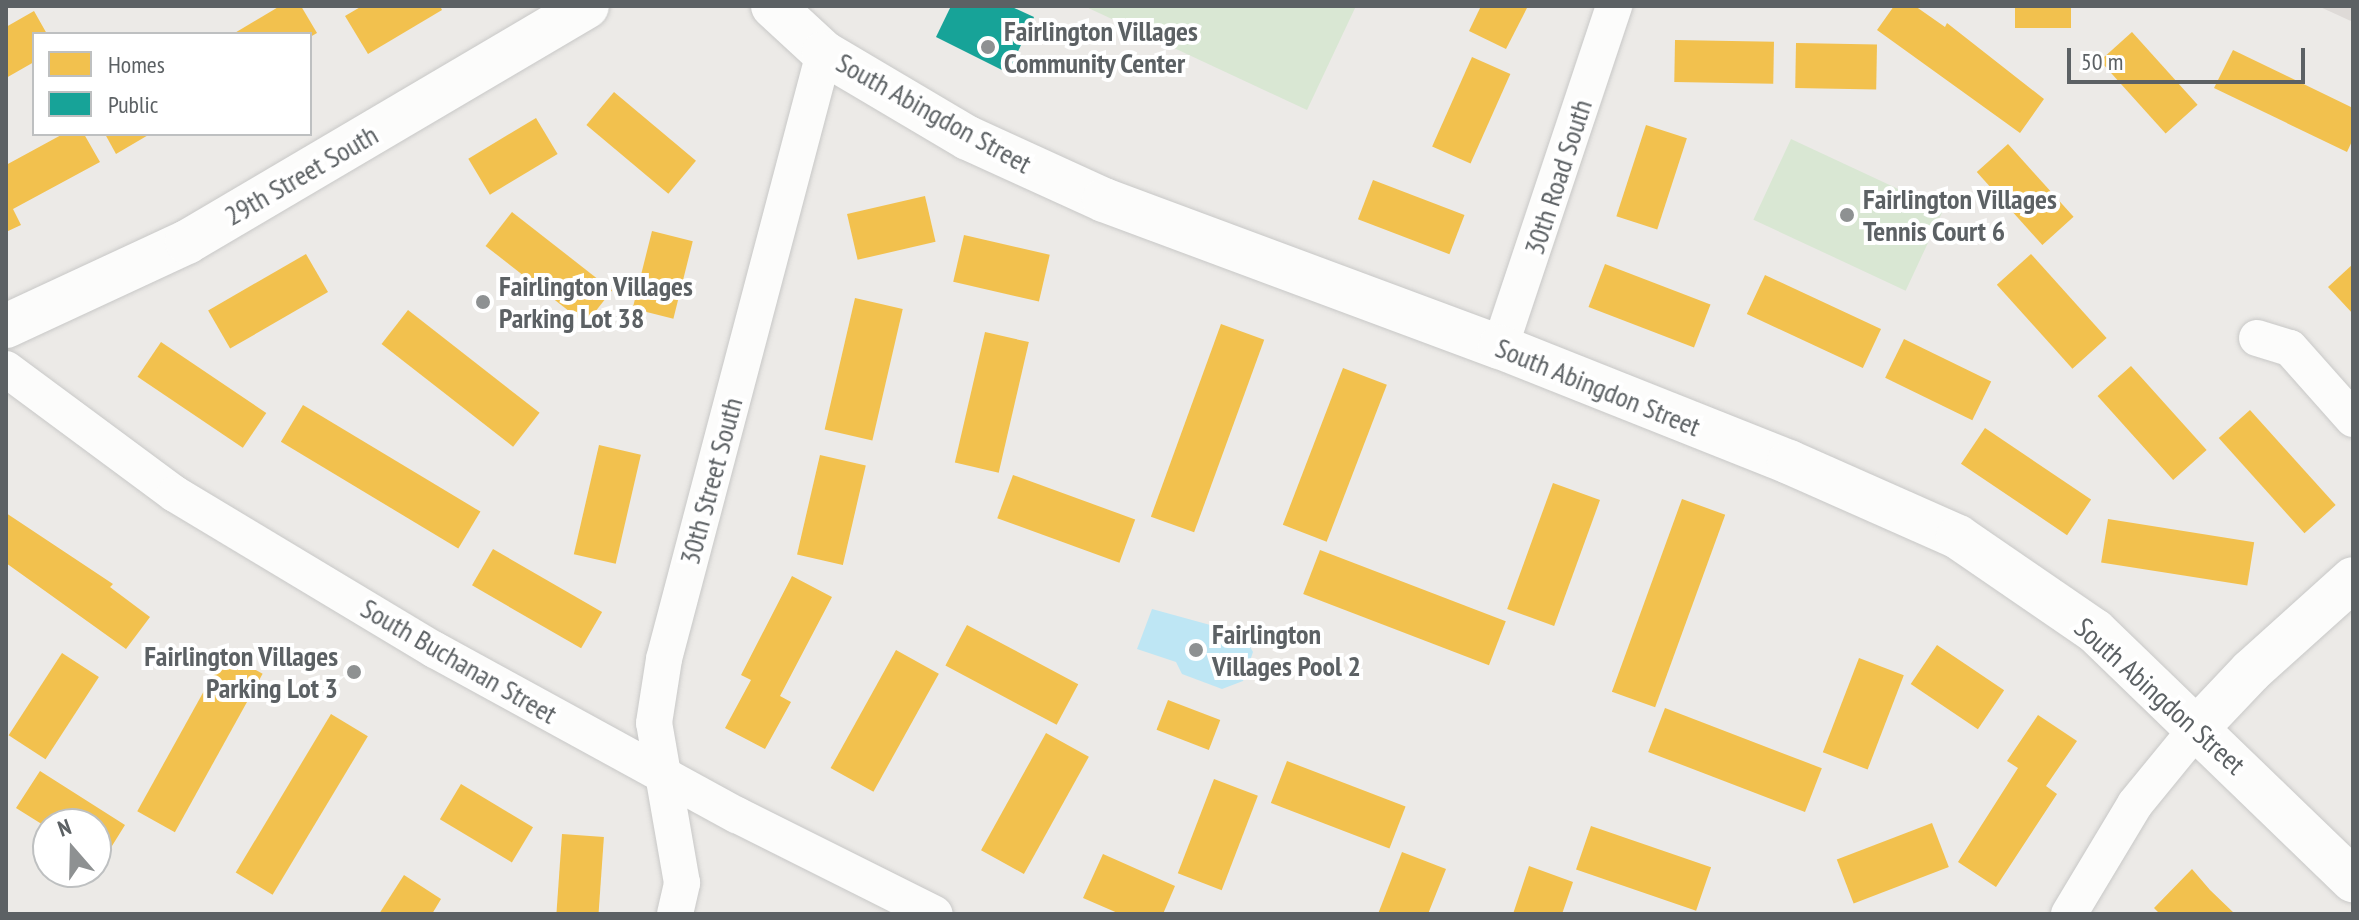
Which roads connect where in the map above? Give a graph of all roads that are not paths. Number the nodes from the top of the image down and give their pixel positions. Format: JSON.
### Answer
{"nodes":[{"id":1,"x":587,"y":6,"type":"edge"},
{"id":2,"x":773,"y":6,"type":"edge"},
{"id":3,"x":1614,"y":6,"type":"edge"},
{"id":4,"x":824,"y":53,"type":"junction"},
{"id":5,"x":6,"y":326,"type":"edge"},
{"id":6,"x":2257,"y":338,"type":"dead end"},
{"id":7,"x":1500,"y":347,"type":"junction"},
{"id":8,"x":6,"y":369,"type":"edge"},
{"id":9,"x":2353,"y":419,"type":"edge"},
{"id":10,"x":2353,"y":579,"type":"edge"},
{"id":11,"x":2198,"y":727,"type":"junction"},
{"id":12,"x":660,"y":772,"type":"junction"},
{"id":13,"x":2353,"y":880,"type":"edge"},
{"id":14,"x":675,"y":914,"type":"edge"},
{"id":15,"x":935,"y":914,"type":"edge"},
{"id":16,"x":2069,"y":914,"type":"edge"}],
"edges":[{"from":1,"to":5,"type":"street","name":"29th Street South"},
{"from":2,"to":4,"type":"street","name":"South Abingdon Street"},
{"from":3,"to":7,"type":"street","name":"30th Road South"},
{"from":4,"to":7,"type":"street","name":"South Abingdon Street"},
{"from":4,"to":12,"type":"street","name":"30th Street South"},
{"from":6,"to":9,"type":"street"},
{"from":7,"to":11,"type":"street","name":"South Abingdon Street"},
{"from":8,"to":12,"type":"street","name":"South Buchanan Street"},
{"from":10,"to":11,"type":"street"},
{"from":11,"to":13,"type":"street","name":"South Abingdon Street"},
{"from":11,"to":16,"type":"street"},
{"from":12,"to":14,"type":"street","name":"30th Street South"},
{"from":12,"to":15,"type":"street","name":"South Buchanan Street"}]}
